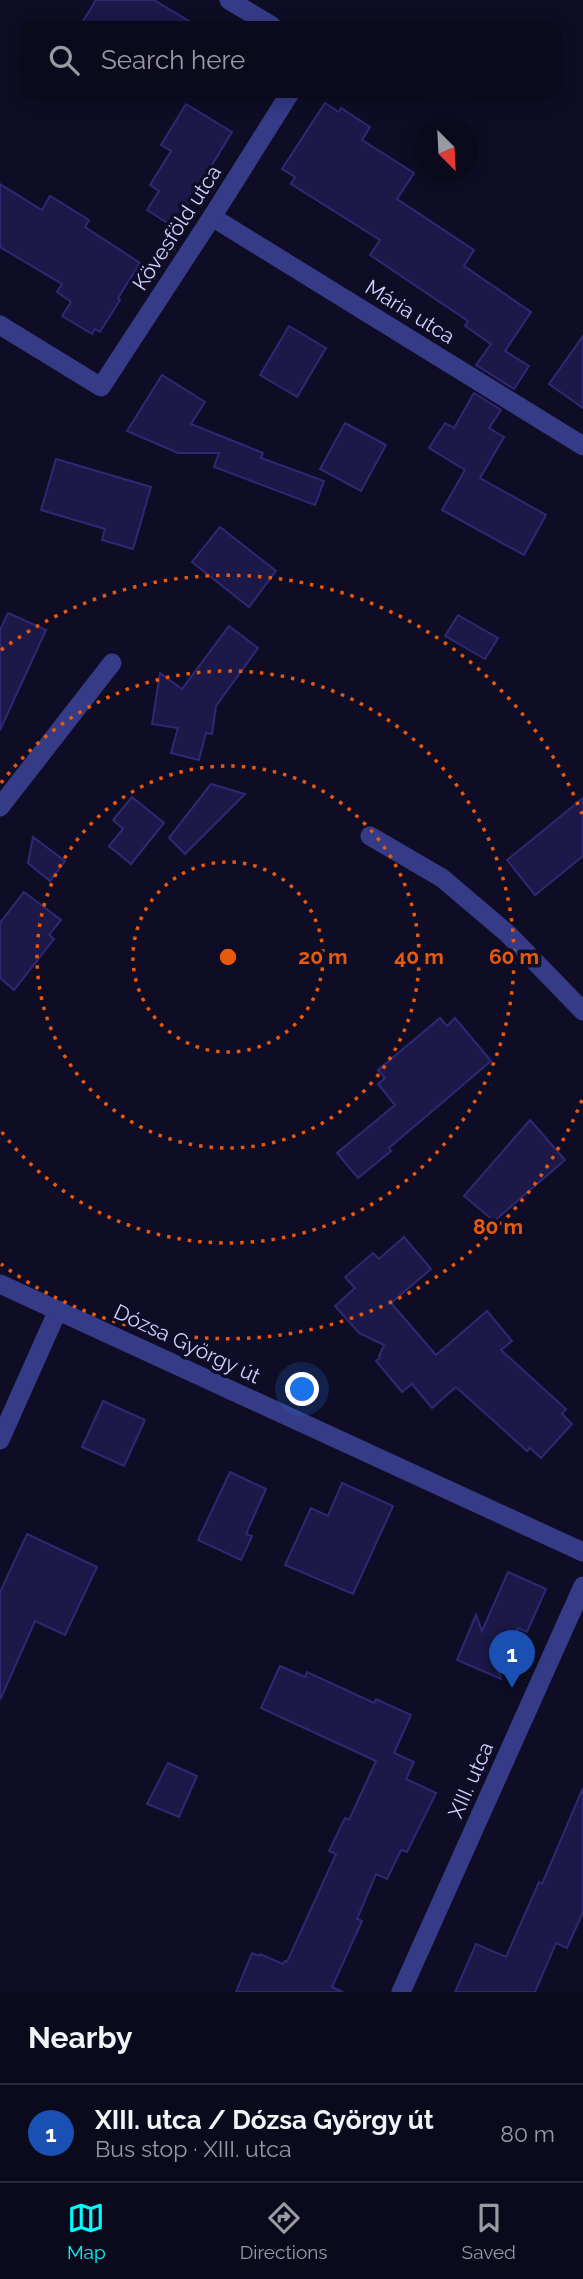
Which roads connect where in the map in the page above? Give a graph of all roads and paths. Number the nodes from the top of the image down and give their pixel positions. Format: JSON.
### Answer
{"nodes":[{"id":1,"x":229,"y":0,"type":"edge"},
{"id":2,"x":264,"y":21,"type":"edge"},
{"id":3,"x":287,"y":98,"type":"edge"},
{"id":4,"x":212,"y":217,"type":"junction"},
{"id":5,"x":0,"y":325,"type":"edge"},
{"id":6,"x":583,"y":446,"type":"edge"},
{"id":7,"x":112,"y":663,"type":"dead end"},
{"id":8,"x":0,"y":807,"type":"edge"},
{"id":9,"x":370,"y":836,"type":"dead end"},
{"id":10,"x":583,"y":1011,"type":"edge"},
{"id":11,"x":0,"y":1284,"type":"edge"},
{"id":12,"x":58,"y":1310,"type":"junction"},
{"id":13,"x":0,"y":1440,"type":"edge"},
{"id":14,"x":583,"y":1552,"type":"edge"},
{"id":15,"x":583,"y":1586,"type":"edge"},
{"id":16,"x":401,"y":1992,"type":"edge"}],
"edges":[{"from":1,"to":2,"type":"street"},
{"from":3,"to":4,"type":"street","name":"Kövesföld utca"},
{"from":4,"to":5,"type":"street","name":"Kövesföld utca"},
{"from":4,"to":6,"type":"street","name":"Mária utca"},
{"from":7,"to":8,"type":"street"},
{"from":9,"to":10,"type":"street"},
{"from":11,"to":12,"type":"street","name":"Dózsa György út"},
{"from":12,"to":13,"type":"street"},
{"from":12,"to":14,"type":"street","name":"Dózsa György út"},
{"from":15,"to":16,"type":"street","name":"XIII. utca"}]}
